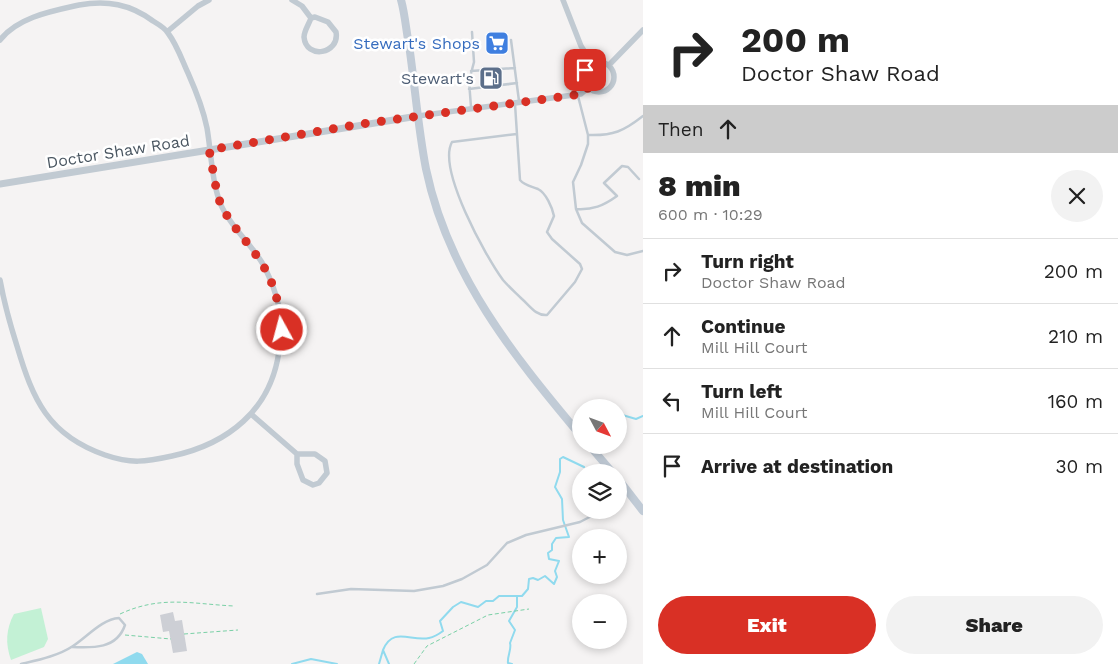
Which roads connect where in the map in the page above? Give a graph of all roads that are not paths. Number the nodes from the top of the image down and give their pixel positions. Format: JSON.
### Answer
{"nodes":[{"id":1,"x":209,"y":0,"type":"edge"},
{"id":2,"x":292,"y":0,"type":"edge"},
{"id":3,"x":401,"y":0,"type":"edge"},
{"id":4,"x":563,"y":0,"type":"edge"},
{"id":5,"x":311,"y":18,"type":"junction"},
{"id":6,"x":0,"y":27,"type":"edge"},
{"id":7,"x":643,"y":30,"type":"edge"},
{"id":8,"x":168,"y":31,"type":"junction"},
{"id":9,"x":6,"y":32,"type":"junction"},
{"id":10,"x":472,"y":32,"type":"dead end"},
{"id":11,"x":0,"y":40,"type":"edge"},
{"id":12,"x":511,"y":40,"type":"dead end"},
{"id":13,"x":592,"y":63,"type":"junction"},
{"id":14,"x":609,"y":65,"type":"junction"},
{"id":15,"x":515,"y":68,"type":"junction"},
{"id":16,"x":496,"y":69,"type":"junction"},
{"id":17,"x":485,"y":70,"type":"junction"},
{"id":18,"x":471,"y":72,"type":"junction"},
{"id":19,"x":497,"y":74,"type":"dead end"},
{"id":20,"x":485,"y":76,"type":"dead end"},
{"id":21,"x":498,"y":80,"type":"dead end"},
{"id":22,"x":486,"y":82,"type":"dead end"},
{"id":23,"x":517,"y":83,"type":"junction"},
{"id":24,"x":498,"y":85,"type":"junction"},
{"id":25,"x":486,"y":87,"type":"junction"},
{"id":26,"x":588,"y":88,"type":"junction"},
{"id":27,"x":470,"y":89,"type":"junction"},
{"id":28,"x":578,"y":94,"type":"junction"},
{"id":29,"x":518,"y":103,"type":"junction"},
{"id":30,"x":471,"y":109,"type":"junction"},
{"id":31,"x":418,"y":116,"type":"junction"},
{"id":32,"x":643,"y":116,"type":"edge"},
{"id":33,"x":517,"y":134,"type":"junction"},
{"id":34,"x":588,"y":135,"type":"junction"},
{"id":35,"x":209,"y":150,"type":"junction"},
{"id":36,"x":639,"y":179,"type":"dead end"},
{"id":37,"x":0,"y":184,"type":"edge"},
{"id":38,"x":576,"y":209,"type":"junction"},
{"id":39,"x":643,"y":251,"type":"edge"},
{"id":40,"x":0,"y":280,"type":"edge"},
{"id":41,"x":3,"y":309,"type":"edge"},
{"id":42,"x":251,"y":414,"type":"junction"},
{"id":43,"x":572,"y":425,"type":"edge"},
{"id":44,"x":297,"y":454,"type":"junction"},
{"id":45,"x":597,"y":454,"type":"edge"},
{"id":46,"x":605,"y":464,"type":"edge"},
{"id":47,"x":627,"y":491,"type":"edge"},
{"id":48,"x":643,"y":511,"type":"edge"},
{"id":49,"x":586,"y":519,"type":"edge"},
{"id":50,"x":317,"y":594,"type":"dead end"},
{"id":51,"x":72,"y":647,"type":"junction"},
{"id":52,"x":21,"y":664,"type":"edge"}],
"edges":[{"from":1,"to":8,"type":"street"},
{"from":2,"to":5,"type":"street"},
{"from":3,"to":31,"type":"main road"},
{"from":4,"to":13,"type":"street"},
{"from":5,"to":5,"type":"street"},
{"from":6,"to":9,"type":"street"},
{"from":7,"to":14,"type":"street"},
{"from":8,"to":9,"type":"street"},
{"from":8,"to":35,"type":"street"},
{"from":9,"to":11,"type":"street"},
{"from":10,"to":18,"type":"lane"},
{"from":12,"to":15,"type":"lane"},
{"from":13,"to":14,"type":"street"},
{"from":13,"to":26,"type":"street"},
{"from":14,"to":26,"type":"street"},
{"from":15,"to":16,"type":"lane"},
{"from":15,"to":23,"type":"lane"},
{"from":16,"to":17,"type":"lane"},
{"from":16,"to":19,"type":"lane"},
{"from":17,"to":18,"type":"lane"},
{"from":17,"to":20,"type":"lane"},
{"from":18,"to":27,"type":"lane"},
{"from":21,"to":24,"type":"lane"},
{"from":22,"to":25,"type":"lane"},
{"from":23,"to":24,"type":"lane"},
{"from":23,"to":29,"type":"lane"},
{"from":24,"to":25,"type":"lane"},
{"from":25,"to":27,"type":"lane"},
{"from":26,"to":28,"type":"street"},
{"from":27,"to":30,"type":"lane"},
{"from":28,"to":29,"type":"street"},
{"from":28,"to":34,"type":"lane"},
{"from":29,"to":30,"type":"street"},
{"from":29,"to":33,"type":"lane"},
{"from":30,"to":31,"type":"street"},
{"from":31,"to":35,"type":"street","name":"Doctor Shaw Road"},
{"from":31,"to":43,"type":"main road"},
{"from":32,"to":34,"type":"lane"},
{"from":33,"to":33,"type":"lane"},
{"from":34,"to":38,"type":"lane"},
{"from":35,"to":37,"type":"street","name":"Doctor Shaw Road"},
{"from":35,"to":42,"type":"street"},
{"from":36,"to":38,"type":"lane"},
{"from":38,"to":39,"type":"lane"},
{"from":40,"to":41,"type":"street"},
{"from":41,"to":42,"type":"street"},
{"from":42,"to":44,"type":"street"},
{"from":44,"to":44,"type":"street"},
{"from":45,"to":46,"type":"main road"},
{"from":47,"to":48,"type":"main road"},
{"from":49,"to":50,"type":"lane"},
{"from":51,"to":51,"type":"lane"},
{"from":51,"to":52,"type":"lane"}]}
